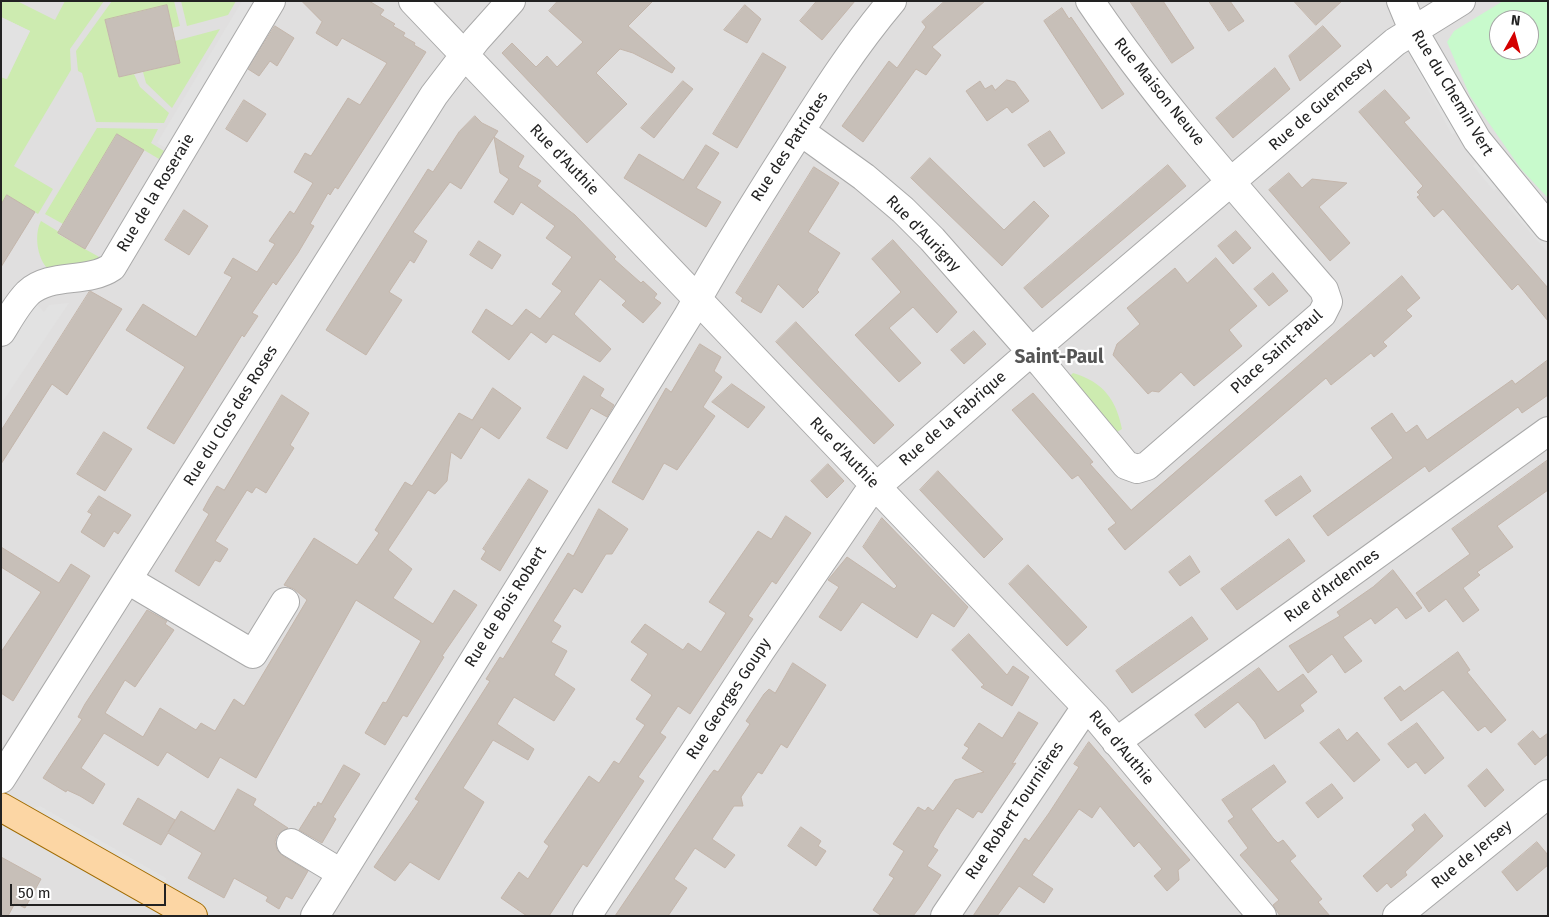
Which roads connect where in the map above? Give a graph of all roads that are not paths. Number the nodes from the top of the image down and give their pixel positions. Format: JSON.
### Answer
{"nodes":[{"id":1,"x":271,"y":1,"type":"edge"},
{"id":2,"x":413,"y":1,"type":"edge"},
{"id":3,"x":511,"y":1,"type":"edge"},
{"id":4,"x":892,"y":1,"type":"edge"},
{"id":5,"x":1090,"y":1,"type":"edge"},
{"id":6,"x":1401,"y":1,"type":"edge"},
{"id":7,"x":1461,"y":1,"type":"edge"},
{"id":8,"x":1413,"y":30,"type":"junction"},
{"id":9,"x":464,"y":56,"type":"junction"},
{"id":10,"x":800,"y":131,"type":"junction"},
{"id":11,"x":1231,"y":181,"type":"junction"},
{"id":12,"x":1548,"y":227,"type":"edge"},
{"id":13,"x":697,"y":299,"type":"junction"},
{"id":14,"x":1,"y":332,"type":"edge"},
{"id":15,"x":1031,"y":353,"type":"junction"},
{"id":16,"x":1548,"y":431,"type":"edge"},
{"id":17,"x":876,"y":487,"type":"junction"},
{"id":18,"x":128,"y":580,"type":"junction"},
{"id":19,"x":285,"y":602,"type":"dead end"},
{"id":20,"x":1086,"y":707,"type":"junction"},
{"id":21,"x":1116,"y":742,"type":"junction"},
{"id":22,"x":1,"y":779,"type":"edge"},
{"id":23,"x":1548,"y":794,"type":"edge"},
{"id":24,"x":1,"y":807,"type":"edge"},
{"id":25,"x":291,"y":843,"type":"dead end"},
{"id":26,"x":341,"y":873,"type":"junction"},
{"id":27,"x":193,"y":916,"type":"edge"},
{"id":28,"x":314,"y":916,"type":"edge"},
{"id":29,"x":587,"y":916,"type":"edge"},
{"id":30,"x":945,"y":916,"type":"edge"},
{"id":31,"x":1262,"y":916,"type":"edge"},
{"id":32,"x":1397,"y":916,"type":"edge"}],
"edges":[{"from":1,"to":14,"type":"street","name":"Rue de la Roseraie"},
{"from":2,"to":9,"type":"street","name":"Rue d'Authie"},
{"from":3,"to":9,"type":"street","name":"Rue du Clos des Roses"},
{"from":4,"to":10,"type":"street","name":"Rue des Patriotes"},
{"from":5,"to":11,"type":"street","name":"Rue Maison Neuve"},
{"from":6,"to":8,"type":"street","name":"Rue du Chemin Vert"},
{"from":7,"to":8,"type":"street","name":"Rue de Guernesey"},
{"from":8,"to":11,"type":"street","name":"Rue de Guernesey"},
{"from":8,"to":12,"type":"street","name":"Rue du Chemin Vert"},
{"from":9,"to":13,"type":"street","name":"Rue d'Authie"},
{"from":9,"to":18,"type":"street","name":"Rue du Clos des Roses"},
{"from":10,"to":13,"type":"street","name":"Rue des Patriotes"},
{"from":10,"to":15,"type":"street","name":"Rue d'Aurigny"},
{"from":11,"to":15,"type":"street"},
{"from":11,"to":15,"type":"street","name":"Place Saint-Paul"},
{"from":13,"to":17,"type":"street","name":"Rue d'Authie"},
{"from":13,"to":26,"type":"street","name":"Rue de Bois Robert"},
{"from":15,"to":17,"type":"street","name":"Rue de la Fabrique"},
{"from":16,"to":21,"type":"street","name":"Rue d'Ardennes"},
{"from":17,"to":20,"type":"street","name":"Rue d'Authie"},
{"from":17,"to":29,"type":"street","name":"Rue Georges Goupy"},
{"from":18,"to":19,"type":"street"},
{"from":18,"to":22,"type":"street","name":"Rue du Clos des Roses"},
{"from":20,"to":21,"type":"street","name":"Rue d'Authie"},
{"from":20,"to":30,"type":"street","name":"Rue Robert Tournières"},
{"from":21,"to":31,"type":"street","name":"Rue d'Authie"},
{"from":23,"to":32,"type":"street","name":"Rue de Jersey"},
{"from":24,"to":27,"type":"main road"},
{"from":25,"to":26,"type":"street"},
{"from":26,"to":28,"type":"street","name":"Rue de Bois Robert"}]}
